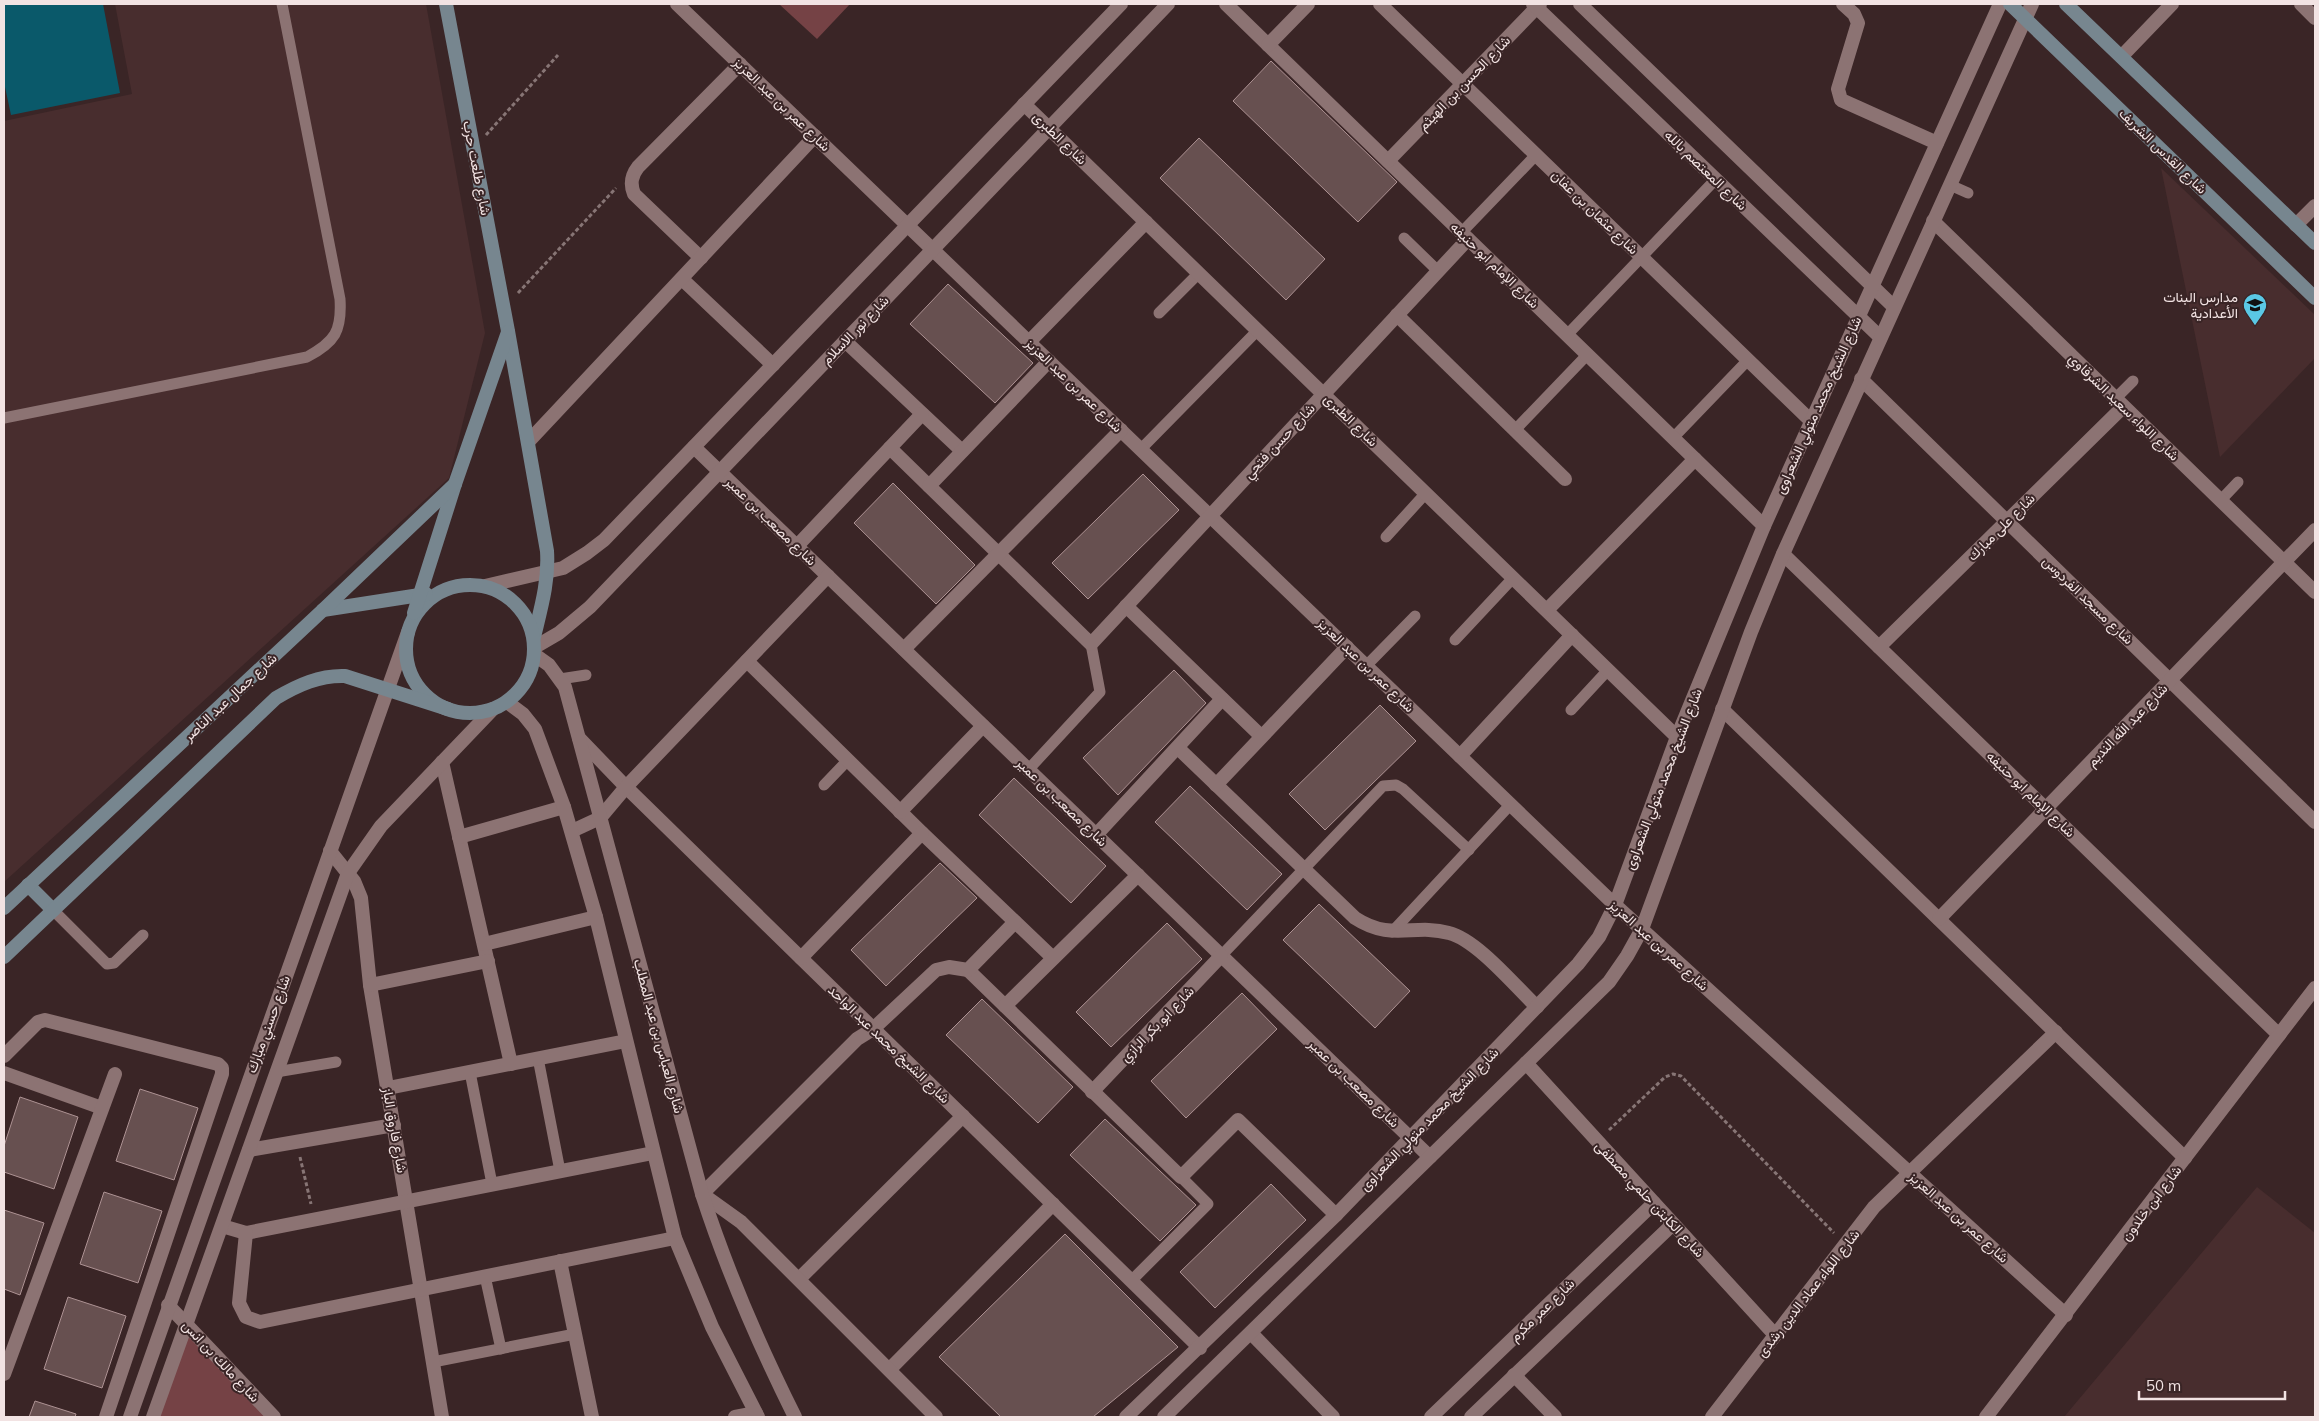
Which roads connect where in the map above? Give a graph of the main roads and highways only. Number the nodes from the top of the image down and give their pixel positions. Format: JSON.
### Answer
{"nodes":[{"id":1,"x":446,"y":4,"type":"edge"},
{"id":2,"x":2010,"y":4,"type":"edge"},
{"id":3,"x":2066,"y":4,"type":"edge"},
{"id":4,"x":2315,"y":243,"type":"edge"},
{"id":5,"x":2315,"y":298,"type":"edge"},
{"id":6,"x":508,"y":332,"type":"junction"},
{"id":7,"x":455,"y":484,"type":"junction"},
{"id":8,"x":441,"y":591,"type":"junction"},
{"id":9,"x":420,"y":595,"type":"junction"},
{"id":10,"x":323,"y":610,"type":"junction"},
{"id":11,"x":410,"y":626,"type":"junction"},
{"id":12,"x":535,"y":646,"type":"junction"},
{"id":13,"x":448,"y":709,"type":"junction"},
{"id":14,"x":28,"y":884,"type":"junction"},
{"id":15,"x":4,"y":908,"type":"edge"},
{"id":16,"x":53,"y":910,"type":"junction"},
{"id":17,"x":4,"y":957,"type":"edge"}],
"edges":[{"from":1,"to":6,"type":"main road","name":"شارع طلعت حرب"},
{"from":2,"to":5,"type":"main road","name":"شارع القدس الشريف"},
{"from":3,"to":4,"type":"main road"},
{"from":6,"to":7,"type":"main road","name":"شارع طلعت حرب"},
{"from":6,"to":12,"type":"main road","name":"شارع طلعت حرب"},
{"from":7,"to":9,"type":"main road","name":"شارع طلعت حرب"},
{"from":7,"to":10,"type":"main road","name":"شارع جمال عبد الناصر"},
{"from":8,"to":9,"type":"main road"},
{"from":8,"to":11,"type":"main road"},
{"from":8,"to":12,"type":"main road"},
{"from":9,"to":10,"type":"main road"},
{"from":9,"to":11,"type":"main road","name":"شارع طلعت حرب"},
{"from":10,"to":14,"type":"main road","name":"شارع جمال عبد الناصر"},
{"from":11,"to":13,"type":"main road"},
{"from":12,"to":13,"type":"main road"},
{"from":13,"to":16,"type":"main road"},
{"from":14,"to":15,"type":"main road","name":"شارع جمال عبد الناصر"},
{"from":14,"to":16,"type":"main road"},
{"from":16,"to":17,"type":"main road"}]}
